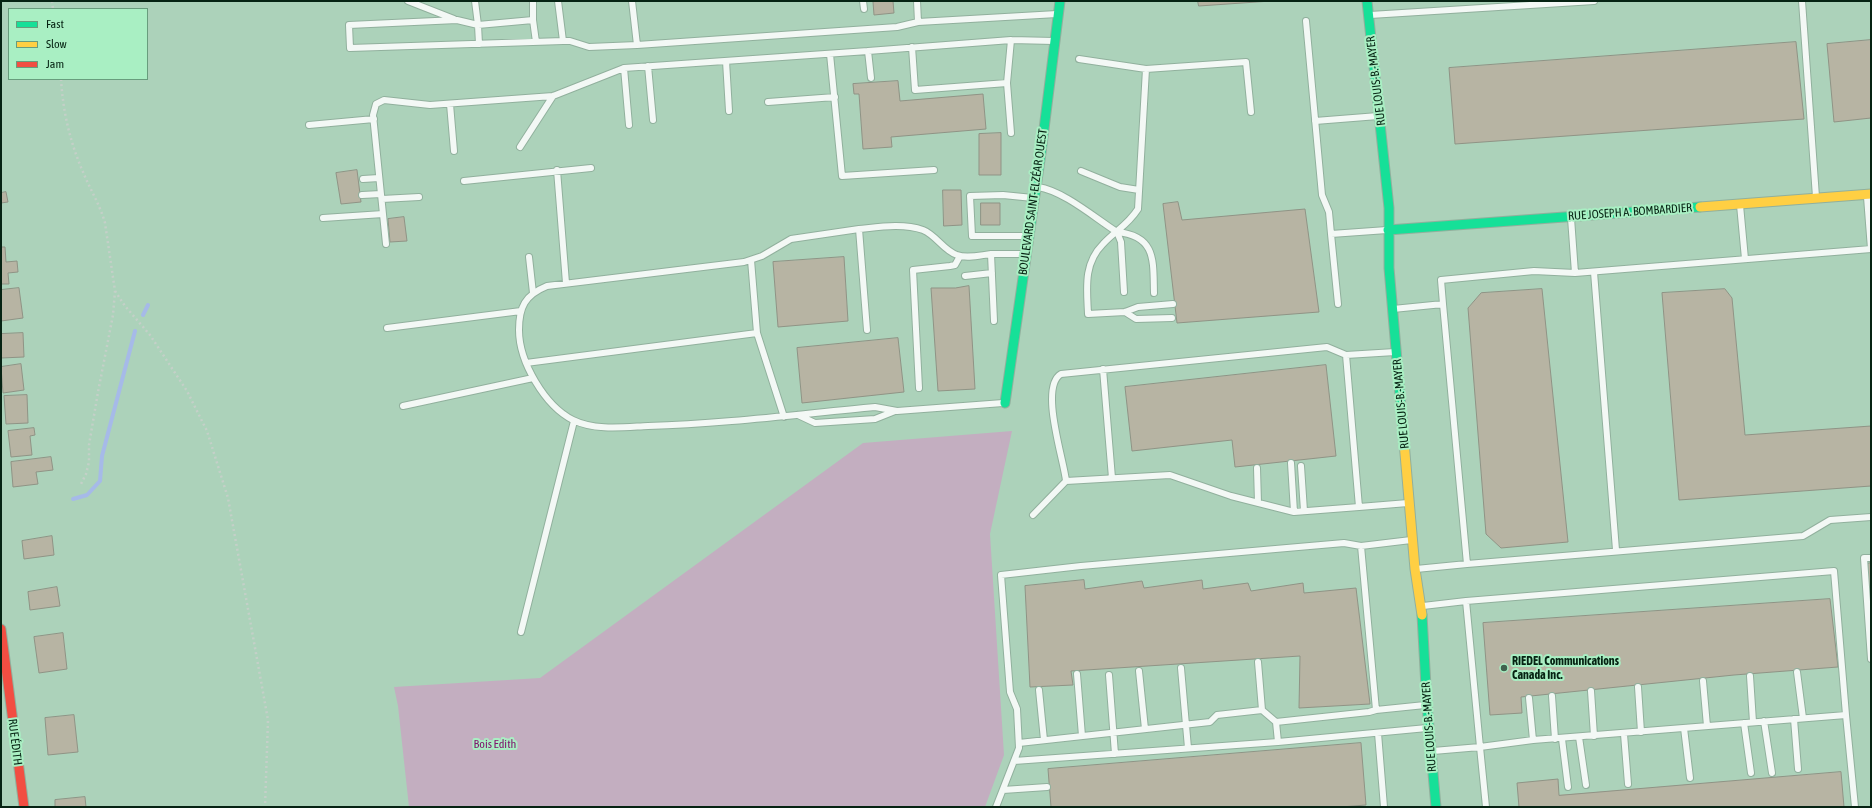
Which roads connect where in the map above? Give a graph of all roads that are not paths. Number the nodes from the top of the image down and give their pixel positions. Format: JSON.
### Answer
{"nodes":[{"id":1,"x":408,"y":1,"type":"edge"},
{"id":2,"x":475,"y":1,"type":"edge"},
{"id":3,"x":533,"y":1,"type":"edge"},
{"id":4,"x":558,"y":1,"type":"edge"},
{"id":5,"x":632,"y":1,"type":"edge"},
{"id":6,"x":863,"y":1,"type":"edge"},
{"id":7,"x":917,"y":1,"type":"edge"},
{"id":8,"x":1060,"y":1,"type":"edge"},
{"id":9,"x":1367,"y":1,"type":"edge"},
{"id":10,"x":1594,"y":1,"type":"edge"},
{"id":11,"x":1802,"y":1,"type":"edge"},
{"id":12,"x":864,"y":9,"type":"dead end"},
{"id":13,"x":1058,"y":14,"type":"junction"},
{"id":14,"x":1368,"y":16,"type":"junction"},
{"id":15,"x":457,"y":20,"type":"junction"},
{"id":16,"x":533,"y":20,"type":"junction"},
{"id":17,"x":1306,"y":21,"type":"dead end"},
{"id":18,"x":918,"y":22,"type":"junction"},
{"id":19,"x":478,"y":25,"type":"junction"},
{"id":20,"x":1011,"y":40,"type":"junction"},
{"id":21,"x":563,"y":41,"type":"junction"},
{"id":22,"x":1055,"y":41,"type":"junction"},
{"id":23,"x":536,"y":42,"type":"junction"},
{"id":24,"x":480,"y":44,"type":"junction"},
{"id":25,"x":637,"y":45,"type":"junction"},
{"id":26,"x":912,"y":47,"type":"junction"},
{"id":27,"x":868,"y":51,"type":"junction"},
{"id":28,"x":830,"y":54,"type":"junction"},
{"id":29,"x":1079,"y":59,"type":"dead end"},
{"id":30,"x":726,"y":61,"type":"junction"},
{"id":31,"x":648,"y":66,"type":"junction"},
{"id":32,"x":624,"y":68,"type":"junction"},
{"id":33,"x":1146,"y":69,"type":"junction"},
{"id":34,"x":871,"y":78,"type":"dead end"},
{"id":35,"x":1007,"y":83,"type":"junction"},
{"id":36,"x":553,"y":96,"type":"junction"},
{"id":37,"x":835,"y":98,"type":"junction"},
{"id":38,"x":768,"y":102,"type":"dead end"},
{"id":39,"x":450,"y":104,"type":"junction"},
{"id":40,"x":729,"y":111,"type":"dead end"},
{"id":41,"x":1251,"y":112,"type":"dead end"},
{"id":42,"x":1380,"y":116,"type":"junction"},
{"id":43,"x":374,"y":119,"type":"junction"},
{"id":44,"x":653,"y":120,"type":"dead end"},
{"id":45,"x":1315,"y":120,"type":"junction"},
{"id":46,"x":309,"y":125,"type":"dead end"},
{"id":47,"x":629,"y":125,"type":"dead end"},
{"id":48,"x":1011,"y":133,"type":"dead end"},
{"id":49,"x":520,"y":148,"type":"dead end"},
{"id":50,"x":454,"y":152,"type":"dead end"},
{"id":51,"x":592,"y":168,"type":"dead end"},
{"id":52,"x":556,"y":170,"type":"junction"},
{"id":53,"x":934,"y":170,"type":"dead end"},
{"id":54,"x":1081,"y":171,"type":"dead end"},
{"id":55,"x":380,"y":178,"type":"junction"},
{"id":56,"x":363,"y":179,"type":"dead end"},
{"id":57,"x":464,"y":181,"type":"dead end"},
{"id":58,"x":1036,"y":187,"type":"junction"},
{"id":59,"x":1139,"y":190,"type":"junction"},
{"id":60,"x":1869,"y":194,"type":"edge"},
{"id":61,"x":362,"y":195,"type":"dead end"},
{"id":62,"x":381,"y":197,"type":"junction"},
{"id":63,"x":419,"y":197,"type":"dead end"},
{"id":64,"x":1034,"y":198,"type":"junction"},
{"id":65,"x":1816,"y":198,"type":"junction"},
{"id":66,"x":1740,"y":204,"type":"junction"},
{"id":67,"x":383,"y":214,"type":"junction"},
{"id":68,"x":1571,"y":216,"type":"junction"},
{"id":69,"x":323,"y":218,"type":"dead end"},
{"id":70,"x":859,"y":229,"type":"junction"},
{"id":71,"x":1388,"y":230,"type":"junction"},
{"id":72,"x":1117,"y":232,"type":"junction"},
{"id":73,"x":1331,"y":234,"type":"junction"},
{"id":74,"x":1028,"y":236,"type":"junction"},
{"id":75,"x":386,"y":244,"type":"dead end"},
{"id":76,"x":1871,"y":249,"type":"edge"},
{"id":77,"x":991,"y":254,"type":"junction"},
{"id":78,"x":1026,"y":254,"type":"junction"},
{"id":79,"x":960,"y":256,"type":"junction"},
{"id":80,"x":529,"y":257,"type":"dead end"},
{"id":81,"x":1745,"y":259,"type":"junction"},
{"id":82,"x":751,"y":260,"type":"junction"},
{"id":83,"x":1594,"y":272,"type":"junction"},
{"id":84,"x":992,"y":273,"type":"junction"},
{"id":85,"x":1575,"y":273,"type":"junction"},
{"id":86,"x":966,"y":276,"type":"dead end"},
{"id":87,"x":566,"y":283,"type":"junction"},
{"id":88,"x":1124,"y":292,"type":"dead end"},
{"id":89,"x":533,"y":293,"type":"junction"},
{"id":90,"x":1154,"y":293,"type":"dead end"},
{"id":91,"x":1173,"y":304,"type":"dead end"},
{"id":92,"x":1338,"y":304,"type":"dead end"},
{"id":93,"x":1443,"y":304,"type":"junction"},
{"id":94,"x":1393,"y":309,"type":"junction"},
{"id":95,"x":521,"y":311,"type":"junction"},
{"id":96,"x":1124,"y":312,"type":"junction"},
{"id":97,"x":1172,"y":318,"type":"dead end"},
{"id":98,"x":994,"y":322,"type":"dead end"},
{"id":99,"x":387,"y":328,"type":"dead end"},
{"id":100,"x":867,"y":330,"type":"dead end"},
{"id":101,"x":758,"y":333,"type":"junction"},
{"id":102,"x":1397,"y":352,"type":"junction"},
{"id":103,"x":1346,"y":355,"type":"junction"},
{"id":104,"x":526,"y":363,"type":"junction"},
{"id":105,"x":1103,"y":369,"type":"junction"},
{"id":106,"x":533,"y":378,"type":"junction"},
{"id":107,"x":919,"y":388,"type":"dead end"},
{"id":108,"x":1005,"y":403,"type":"joint"},
{"id":109,"x":403,"y":406,"type":"dead end"},
{"id":110,"x":897,"y":411,"type":"junction"},
{"id":111,"x":798,"y":415,"type":"junction"},
{"id":112,"x":784,"y":417,"type":"junction"},
{"id":113,"x":574,"y":421,"type":"junction"},
{"id":114,"x":1291,"y":463,"type":"dead end"},
{"id":115,"x":1300,"y":466,"type":"dead end"},
{"id":116,"x":1257,"y":468,"type":"dead end"},
{"id":117,"x":1112,"y":478,"type":"junction"},
{"id":118,"x":1066,"y":481,"type":"junction"},
{"id":119,"x":1409,"y":502,"type":"junction"},
{"id":120,"x":1258,"y":503,"type":"junction"},
{"id":121,"x":1359,"y":507,"type":"junction"},
{"id":122,"x":1304,"y":511,"type":"junction"},
{"id":123,"x":1294,"y":512,"type":"junction"},
{"id":124,"x":1033,"y":515,"type":"dead end"},
{"id":125,"x":1871,"y":517,"type":"edge"},
{"id":126,"x":1412,"y":540,"type":"junction"},
{"id":127,"x":1360,"y":546,"type":"junction"},
{"id":128,"x":1616,"y":550,"type":"junction"},
{"id":129,"x":1871,"y":558,"type":"edge"},
{"id":130,"x":1467,"y":564,"type":"junction"},
{"id":131,"x":1415,"y":569,"type":"junction"},
{"id":132,"x":1466,"y":601,"type":"junction"},
{"id":133,"x":1422,"y":606,"type":"junction"},
{"id":134,"x":1,"y":629,"type":"edge"},
{"id":135,"x":521,"y":632,"type":"dead end"},
{"id":136,"x":1871,"y":659,"type":"edge"},
{"id":137,"x":1258,"y":662,"type":"dead end"},
{"id":138,"x":1181,"y":668,"type":"dead end"},
{"id":139,"x":1139,"y":671,"type":"dead end"},
{"id":140,"x":1797,"y":672,"type":"dead end"},
{"id":141,"x":1077,"y":674,"type":"dead end"},
{"id":142,"x":1109,"y":675,"type":"dead end"},
{"id":143,"x":1750,"y":676,"type":"dead end"},
{"id":144,"x":1703,"y":681,"type":"dead end"},
{"id":145,"x":1638,"y":687,"type":"dead end"},
{"id":146,"x":1039,"y":690,"type":"dead end"},
{"id":147,"x":1591,"y":691,"type":"dead end"},
{"id":148,"x":1552,"y":696,"type":"dead end"},
{"id":149,"x":1529,"y":698,"type":"dead end"},
{"id":150,"x":1427,"y":705,"type":"junction"},
{"id":151,"x":1262,"y":710,"type":"junction"},
{"id":152,"x":1376,"y":710,"type":"junction"},
{"id":153,"x":1846,"y":715,"type":"junction"},
{"id":154,"x":1803,"y":718,"type":"junction"},
{"id":155,"x":1794,"y":719,"type":"junction"},
{"id":156,"x":1764,"y":721,"type":"junction"},
{"id":157,"x":1276,"y":722,"type":"junction"},
{"id":158,"x":1753,"y":722,"type":"junction"},
{"id":159,"x":1744,"y":723,"type":"junction"},
{"id":160,"x":1186,"y":725,"type":"junction"},
{"id":161,"x":1707,"y":726,"type":"junction"},
{"id":162,"x":1429,"y":728,"type":"junction"},
{"id":163,"x":1684,"y":728,"type":"junction"},
{"id":164,"x":1145,"y":730,"type":"junction"},
{"id":165,"x":1642,"y":732,"type":"junction"},
{"id":166,"x":1113,"y":733,"type":"junction"},
{"id":167,"x":1378,"y":733,"type":"junction"},
{"id":168,"x":1624,"y":734,"type":"junction"},
{"id":169,"x":1082,"y":736,"type":"junction"},
{"id":170,"x":1594,"y":736,"type":"junction"},
{"id":171,"x":1579,"y":737,"type":"junction"},
{"id":172,"x":1559,"y":739,"type":"junction"},
{"id":173,"x":1044,"y":740,"type":"junction"},
{"id":174,"x":1533,"y":740,"type":"junction"},
{"id":175,"x":1278,"y":742,"type":"junction"},
{"id":176,"x":1019,"y":743,"type":"junction"},
{"id":177,"x":1480,"y":746,"type":"junction"},
{"id":178,"x":1188,"y":748,"type":"junction"},
{"id":179,"x":1431,"y":751,"type":"junction"},
{"id":180,"x":1115,"y":754,"type":"junction"},
{"id":181,"x":1014,"y":761,"type":"junction"},
{"id":182,"x":1798,"y":769,"type":"dead end"},
{"id":183,"x":1751,"y":773,"type":"dead end"},
{"id":184,"x":1772,"y":773,"type":"dead end"},
{"id":185,"x":1690,"y":778,"type":"dead end"},
{"id":186,"x":1628,"y":784,"type":"dead end"},
{"id":187,"x":1586,"y":785,"type":"dead end"},
{"id":188,"x":1048,"y":787,"type":"dead end"},
{"id":189,"x":1568,"y":787,"type":"dead end"},
{"id":190,"x":1003,"y":790,"type":"junction"},
{"id":191,"x":24,"y":807,"type":"edge"},
{"id":192,"x":996,"y":807,"type":"edge"},
{"id":193,"x":1384,"y":807,"type":"edge"},
{"id":194,"x":1436,"y":807,"type":"edge"},
{"id":195,"x":1486,"y":807,"type":"edge"},
{"id":196,"x":1855,"y":807,"type":"edge"}],
"edges":[{"from":1,"to":15,"type":"lane"},
{"from":2,"to":19,"type":"lane"},
{"from":3,"to":16,"type":"lane"},
{"from":4,"to":21,"type":"lane"},
{"from":5,"to":25,"type":"lane"},
{"from":6,"to":12,"type":"lane"},
{"from":7,"to":18,"type":"lane"},
{"from":8,"to":13,"type":"street","name":"BOULEVARD SAINT-ELZÉAR OUEST"},
{"from":9,"to":14,"type":"street","name":"RUE LOUIS-B.-MAYER"},
{"from":10,"to":14,"type":"lane"},
{"from":11,"to":65,"type":"lane"},
{"from":13,"to":18,"type":"lane"},
{"from":13,"to":22,"type":"street","name":"BOULEVARD SAINT-ELZÉAR OUEST"},
{"from":14,"to":42,"type":"street","name":"RUE LOUIS-B.-MAYER"},
{"from":15,"to":19,"type":"lane"},
{"from":15,"to":24,"type":"lane"},
{"from":16,"to":19,"type":"lane"},
{"from":16,"to":23,"type":"lane"},
{"from":17,"to":45,"type":"lane"},
{"from":18,"to":25,"type":"lane"},
{"from":19,"to":24,"type":"lane"},
{"from":20,"to":22,"type":"lane"},
{"from":20,"to":26,"type":"lane"},
{"from":20,"to":35,"type":"lane"},
{"from":21,"to":23,"type":"lane"},
{"from":21,"to":25,"type":"lane"},
{"from":22,"to":58,"type":"street","name":"BOULEVARD SAINT-ELZÉAR OUEST"},
{"from":23,"to":24,"type":"lane"},
{"from":26,"to":27,"type":"lane"},
{"from":26,"to":35,"type":"lane"},
{"from":27,"to":28,"type":"lane"},
{"from":27,"to":34,"type":"lane"},
{"from":28,"to":30,"type":"lane"},
{"from":28,"to":37,"type":"lane"},
{"from":29,"to":33,"type":"lane"},
{"from":30,"to":31,"type":"lane"},
{"from":30,"to":40,"type":"lane"},
{"from":31,"to":32,"type":"lane"},
{"from":31,"to":44,"type":"lane"},
{"from":32,"to":36,"type":"lane"},
{"from":32,"to":47,"type":"lane"},
{"from":33,"to":41,"type":"lane"},
{"from":33,"to":59,"type":"lane"},
{"from":35,"to":48,"type":"lane"},
{"from":36,"to":39,"type":"lane"},
{"from":36,"to":49,"type":"lane"},
{"from":37,"to":38,"type":"lane"},
{"from":37,"to":53,"type":"lane"},
{"from":39,"to":43,"type":"lane"},
{"from":39,"to":50,"type":"lane"},
{"from":42,"to":45,"type":"lane"},
{"from":42,"to":71,"type":"street","name":"RUE LOUIS-B.-MAYER"},
{"from":43,"to":46,"type":"lane"},
{"from":43,"to":55,"type":"lane"},
{"from":45,"to":73,"type":"lane"},
{"from":51,"to":52,"type":"lane"},
{"from":52,"to":57,"type":"lane"},
{"from":52,"to":87,"type":"lane"},
{"from":54,"to":59,"type":"lane"},
{"from":55,"to":56,"type":"lane"},
{"from":55,"to":62,"type":"lane"},
{"from":58,"to":64,"type":"street","name":"BOULEVARD SAINT-ELZÉAR OUEST"},
{"from":58,"to":72,"type":"lane"},
{"from":59,"to":72,"type":"lane"},
{"from":60,"to":65,"type":"street","name":"RUE JOSEPH A. BOMBARDIER"},
{"from":60,"to":76,"type":"lane"},
{"from":61,"to":62,"type":"lane"},
{"from":62,"to":63,"type":"lane"},
{"from":62,"to":67,"type":"lane"},
{"from":64,"to":74,"type":"street","name":"BOULEVARD SAINT-ELZÉAR OUEST"},
{"from":64,"to":74,"type":"lane"},
{"from":65,"to":66,"type":"street","name":"RUE JOSEPH A. BOMBARDIER"},
{"from":66,"to":68,"type":"street","name":"RUE JOSEPH A. BOMBARDIER"},
{"from":66,"to":81,"type":"lane"},
{"from":67,"to":69,"type":"lane"},
{"from":67,"to":75,"type":"lane"},
{"from":68,"to":71,"type":"street","name":"RUE JOSEPH A. BOMBARDIER"},
{"from":68,"to":85,"type":"lane"},
{"from":70,"to":79,"type":"lane"},
{"from":70,"to":82,"type":"lane"},
{"from":70,"to":100,"type":"lane"},
{"from":71,"to":73,"type":"lane"},
{"from":71,"to":94,"type":"street","name":"RUE LOUIS-B.-MAYER"},
{"from":72,"to":88,"type":"lane"},
{"from":72,"to":90,"type":"lane"},
{"from":72,"to":96,"type":"lane"},
{"from":73,"to":92,"type":"lane"},
{"from":74,"to":78,"type":"street","name":"BOULEVARD SAINT-ELZÉAR OUEST"},
{"from":76,"to":81,"type":"lane"},
{"from":77,"to":78,"type":"lane"},
{"from":77,"to":79,"type":"lane"},
{"from":77,"to":84,"type":"lane"},
{"from":78,"to":108,"type":"street","name":"BOULEVARD SAINT-ELZÉAR OUEST"},
{"from":79,"to":107,"type":"lane"},
{"from":80,"to":89,"type":"lane"},
{"from":81,"to":83,"type":"lane"},
{"from":82,"to":87,"type":"lane"},
{"from":82,"to":101,"type":"lane"},
{"from":83,"to":85,"type":"lane"},
{"from":83,"to":128,"type":"lane"},
{"from":84,"to":86,"type":"lane"},
{"from":84,"to":98,"type":"lane"},
{"from":85,"to":93,"type":"lane"},
{"from":87,"to":89,"type":"lane"},
{"from":89,"to":95,"type":"lane"},
{"from":91,"to":96,"type":"lane"},
{"from":93,"to":94,"type":"lane"},
{"from":93,"to":130,"type":"lane"},
{"from":94,"to":102,"type":"street","name":"RUE LOUIS-B.-MAYER"},
{"from":95,"to":99,"type":"lane"},
{"from":95,"to":104,"type":"lane"},
{"from":96,"to":97,"type":"lane"},
{"from":101,"to":104,"type":"lane"},
{"from":101,"to":112,"type":"lane"},
{"from":102,"to":103,"type":"lane"},
{"from":102,"to":119,"type":"street","name":"RUE LOUIS-B.-MAYER"},
{"from":103,"to":105,"type":"lane"},
{"from":103,"to":121,"type":"lane"},
{"from":104,"to":106,"type":"lane"},
{"from":105,"to":117,"type":"lane"},
{"from":105,"to":118,"type":"lane"},
{"from":106,"to":109,"type":"lane"},
{"from":106,"to":113,"type":"lane"},
{"from":108,"to":110,"type":"lane"},
{"from":110,"to":111,"type":"lane"},
{"from":110,"to":111,"type":"lane"},
{"from":111,"to":112,"type":"lane"},
{"from":112,"to":113,"type":"lane"},
{"from":113,"to":135,"type":"lane"},
{"from":114,"to":123,"type":"lane"},
{"from":115,"to":122,"type":"lane"},
{"from":116,"to":120,"type":"lane"},
{"from":117,"to":118,"type":"lane"},
{"from":117,"to":120,"type":"lane"},
{"from":118,"to":124,"type":"lane"},
{"from":119,"to":121,"type":"lane"},
{"from":119,"to":126,"type":"street","name":"RUE LOUIS-B.-MAYER"},
{"from":120,"to":123,"type":"lane"},
{"from":121,"to":122,"type":"lane"},
{"from":122,"to":123,"type":"lane"},
{"from":125,"to":128,"type":"lane"},
{"from":126,"to":127,"type":"lane"},
{"from":126,"to":131,"type":"street","name":"RUE LOUIS-B.-MAYER"},
{"from":127,"to":152,"type":"lane"},
{"from":127,"to":176,"type":"lane"},
{"from":128,"to":130,"type":"lane"},
{"from":129,"to":136,"type":"lane"},
{"from":130,"to":131,"type":"lane"},
{"from":131,"to":133,"type":"street","name":"RUE LOUIS-B.-MAYER"},
{"from":132,"to":133,"type":"lane"},
{"from":132,"to":153,"type":"lane"},
{"from":132,"to":177,"type":"lane"},
{"from":133,"to":150,"type":"street","name":"RUE LOUIS-B.-MAYER"},
{"from":134,"to":191,"type":"street","name":"RUE ÉDITH"},
{"from":137,"to":151,"type":"lane"},
{"from":138,"to":160,"type":"lane"},
{"from":139,"to":164,"type":"lane"},
{"from":140,"to":154,"type":"lane"},
{"from":141,"to":169,"type":"lane"},
{"from":142,"to":166,"type":"lane"},
{"from":143,"to":158,"type":"lane"},
{"from":144,"to":161,"type":"lane"},
{"from":145,"to":165,"type":"lane"},
{"from":146,"to":173,"type":"lane"},
{"from":147,"to":170,"type":"lane"},
{"from":148,"to":172,"type":"lane"},
{"from":149,"to":174,"type":"lane"},
{"from":150,"to":152,"type":"lane"},
{"from":150,"to":162,"type":"street","name":"RUE LOUIS-B.-MAYER"},
{"from":151,"to":157,"type":"lane"},
{"from":151,"to":160,"type":"lane"},
{"from":152,"to":157,"type":"lane"},
{"from":153,"to":154,"type":"lane"},
{"from":153,"to":196,"type":"lane"},
{"from":154,"to":155,"type":"lane"},
{"from":155,"to":156,"type":"lane"},
{"from":155,"to":182,"type":"lane"},
{"from":156,"to":158,"type":"lane"},
{"from":156,"to":184,"type":"lane"},
{"from":157,"to":175,"type":"lane"},
{"from":158,"to":159,"type":"lane"},
{"from":159,"to":161,"type":"lane"},
{"from":159,"to":183,"type":"lane"},
{"from":160,"to":164,"type":"lane"},
{"from":160,"to":178,"type":"lane"},
{"from":161,"to":163,"type":"lane"},
{"from":162,"to":167,"type":"lane"},
{"from":162,"to":179,"type":"street","name":"RUE LOUIS-B.-MAYER"},
{"from":163,"to":165,"type":"lane"},
{"from":163,"to":185,"type":"lane"},
{"from":164,"to":166,"type":"lane"},
{"from":165,"to":168,"type":"lane"},
{"from":166,"to":169,"type":"lane"},
{"from":166,"to":180,"type":"lane"},
{"from":167,"to":175,"type":"lane"},
{"from":167,"to":193,"type":"lane"},
{"from":168,"to":170,"type":"lane"},
{"from":168,"to":186,"type":"lane"},
{"from":169,"to":173,"type":"lane"},
{"from":170,"to":171,"type":"lane"},
{"from":171,"to":172,"type":"lane"},
{"from":171,"to":187,"type":"lane"},
{"from":172,"to":174,"type":"lane"},
{"from":172,"to":189,"type":"lane"},
{"from":173,"to":176,"type":"lane"},
{"from":174,"to":177,"type":"lane"},
{"from":175,"to":178,"type":"lane"},
{"from":176,"to":181,"type":"lane"},
{"from":177,"to":179,"type":"lane"},
{"from":177,"to":195,"type":"lane"},
{"from":178,"to":180,"type":"lane"},
{"from":179,"to":194,"type":"street","name":"RUE LOUIS-B.-MAYER"},
{"from":180,"to":181,"type":"lane"},
{"from":181,"to":190,"type":"lane"},
{"from":188,"to":190,"type":"lane"},
{"from":190,"to":192,"type":"lane"}]}
